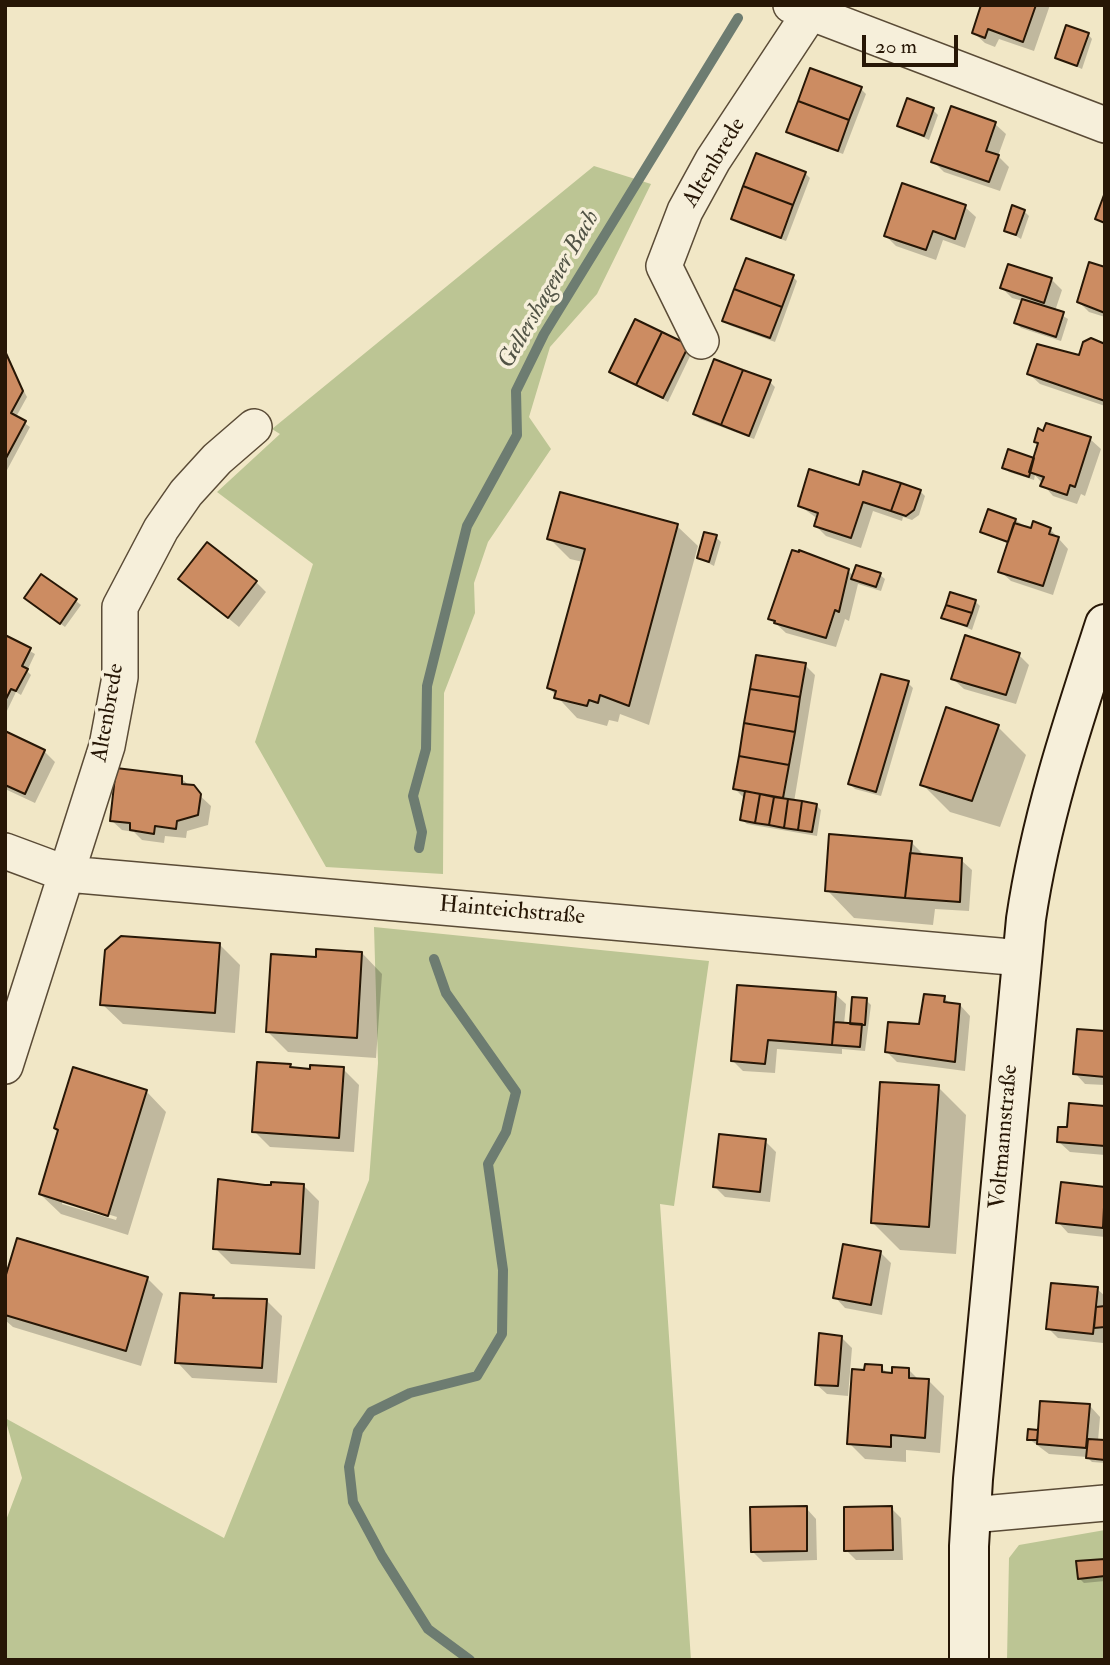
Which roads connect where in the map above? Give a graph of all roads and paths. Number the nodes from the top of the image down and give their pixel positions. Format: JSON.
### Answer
{"nodes":[{"id":1,"x":800,"y":9,"type":"edge"},
{"id":2,"x":1105,"y":125,"type":"edge"},
{"id":3,"x":701,"y":341,"type":"dead end"},
{"id":4,"x":254,"y":428,"type":"dead end"},
{"id":5,"x":1105,"y":624,"type":"edge"},
{"id":6,"x":5,"y":851,"type":"edge"},
{"id":7,"x":67,"y":874,"type":"junction"},
{"id":8,"x":1022,"y":958,"type":"junction"},
{"id":9,"x":5,"y":1066,"type":"edge"},
{"id":10,"x":1105,"y":1503,"type":"edge"},
{"id":11,"x":971,"y":1515,"type":"junction"},
{"id":12,"x":969,"y":1660,"type":"edge"}],
"edges":[{"from":1,"to":2,"type":"street"},
{"from":1,"to":3,"type":"street","name":"Altenbrede"},
{"from":4,"to":7,"type":"street","name":"Altenbrede"},
{"from":5,"to":8,"type":"street","name":"Voltmannstraße"},
{"from":6,"to":7,"type":"street","name":"Hainteichstraße"},
{"from":7,"to":8,"type":"street","name":"Hainteichstraße"},
{"from":7,"to":9,"type":"street","name":"Altenbrede"},
{"from":8,"to":11,"type":"street","name":"Voltmannstraße"},
{"from":10,"to":11,"type":"street"},
{"from":11,"to":12,"type":"street","name":"Voltmannstraße"}]}
